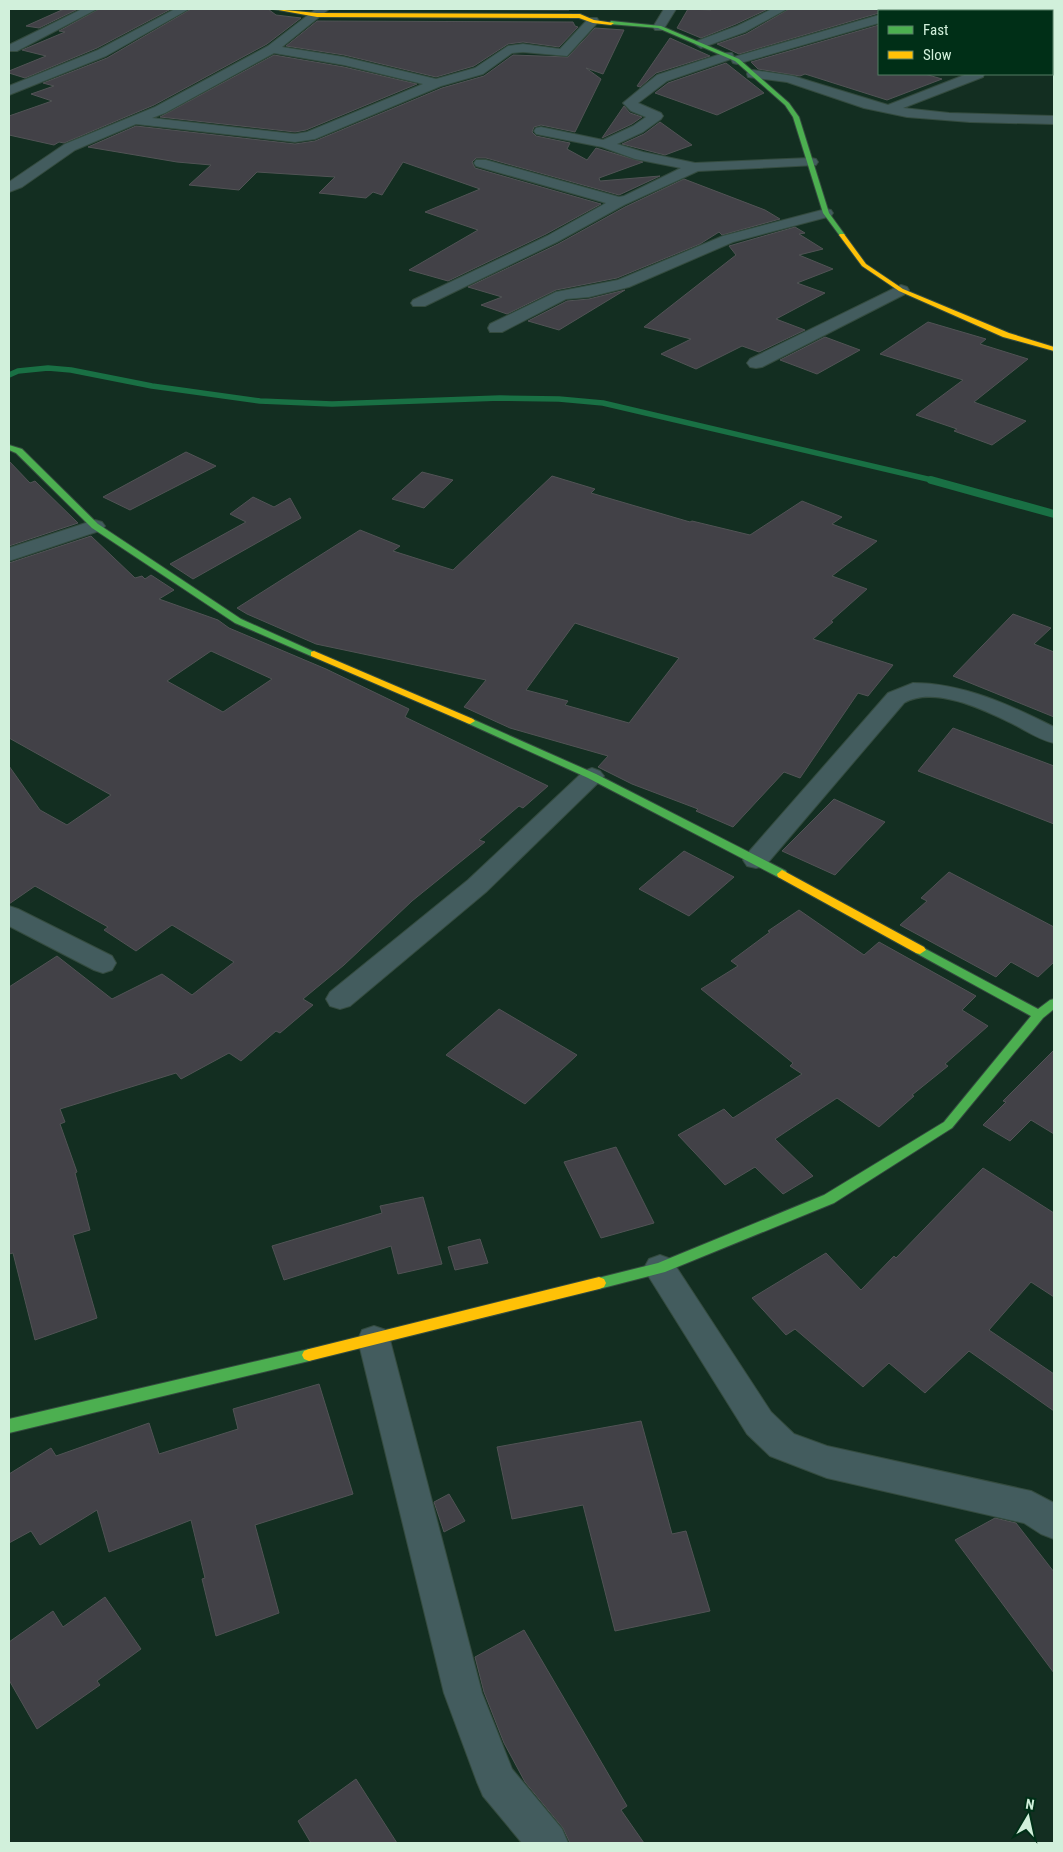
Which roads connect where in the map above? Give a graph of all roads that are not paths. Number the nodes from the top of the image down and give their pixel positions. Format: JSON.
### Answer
{"nodes":[{"id":1,"x":91,"y":9,"type":"edge"},
{"id":2,"x":184,"y":9,"type":"edge"},
{"id":3,"x":276,"y":9,"type":"edge"},
{"id":4,"x":670,"y":9,"type":"edge"},
{"id":5,"x":781,"y":9,"type":"edge"},
{"id":6,"x":320,"y":12,"type":"edge"},
{"id":7,"x":509,"y":12,"type":"edge"},
{"id":8,"x":582,"y":12,"type":"edge"},
{"id":9,"x":878,"y":19,"type":"edge"},
{"id":10,"x":593,"y":21,"type":"junction"},
{"id":11,"x":659,"y":27,"type":"junction"},
{"id":12,"x":701,"y":44,"type":"junction"},
{"id":13,"x":13,"y":48,"type":"dead end"},
{"id":14,"x":272,"y":49,"type":"junction"},
{"id":15,"x":733,"y":58,"type":"junction"},
{"id":16,"x":753,"y":74,"type":"junction"},
{"id":17,"x":976,"y":75,"type":"edge"},
{"id":18,"x":436,"y":83,"type":"junction"},
{"id":19,"x":9,"y":91,"type":"edge"},
{"id":20,"x":885,"y":109,"type":"junction"},
{"id":21,"x":137,"y":120,"type":"junction"},
{"id":22,"x":1054,"y":120,"type":"edge"},
{"id":23,"x":541,"y":131,"type":"dead end"},
{"id":24,"x":605,"y":144,"type":"junction"},
{"id":25,"x":811,"y":162,"type":"junction"},
{"id":26,"x":481,"y":163,"type":"dead end"},
{"id":27,"x":695,"y":167,"type":"junction"},
{"id":28,"x":9,"y":188,"type":"edge"},
{"id":29,"x":619,"y":202,"type":"junction"},
{"id":30,"x":826,"y":213,"type":"junction"},
{"id":31,"x":902,"y":290,"type":"junction"},
{"id":32,"x":420,"y":303,"type":"dead end"},
{"id":33,"x":496,"y":328,"type":"dead end"},
{"id":34,"x":1054,"y":349,"type":"edge"},
{"id":35,"x":756,"y":363,"type":"dead end"},
{"id":36,"x":9,"y":448,"type":"edge"},
{"id":37,"x":96,"y":526,"type":"junction"},
{"id":38,"x":9,"y":555,"type":"edge"},
{"id":39,"x":1054,"y":736,"type":"edge"},
{"id":40,"x":592,"y":776,"type":"junction"},
{"id":41,"x":756,"y":860,"type":"junction"},
{"id":42,"x":9,"y":915,"type":"edge"},
{"id":43,"x":103,"y":963,"type":"dead end"},
{"id":44,"x":340,"y":999,"type":"dead end"},
{"id":45,"x":1054,"y":1003,"type":"edge"},
{"id":46,"x":1039,"y":1015,"type":"junction"},
{"id":47,"x":660,"y":1268,"type":"junction"},
{"id":48,"x":374,"y":1340,"type":"junction"},
{"id":49,"x":9,"y":1426,"type":"edge"},
{"id":50,"x":1054,"y":1522,"type":"edge"},
{"id":51,"x":548,"y":1843,"type":"edge"}],
"edges":[{"from":1,"to":13,"type":"street"},
{"from":2,"to":19,"type":"street"},
{"from":3,"to":6,"type":"street"},
{"from":4,"to":11,"type":"street"},
{"from":5,"to":12,"type":"street"},
{"from":6,"to":7,"type":"street"},
{"from":6,"to":14,"type":"street"},
{"from":7,"to":8,"type":"street"},
{"from":8,"to":10,"type":"street"},
{"from":9,"to":15,"type":"street"},
{"from":10,"to":11,"type":"street"},
{"from":10,"to":18,"type":"street"},
{"from":11,"to":12,"type":"street"},
{"from":12,"to":15,"type":"street"},
{"from":14,"to":18,"type":"street"},
{"from":14,"to":21,"type":"street"},
{"from":15,"to":16,"type":"street"},
{"from":15,"to":24,"type":"street"},
{"from":16,"to":20,"type":"street"},
{"from":16,"to":25,"type":"street"},
{"from":17,"to":20,"type":"street"},
{"from":18,"to":21,"type":"street"},
{"from":20,"to":22,"type":"street"},
{"from":21,"to":28,"type":"street"},
{"from":23,"to":24,"type":"street"},
{"from":24,"to":27,"type":"street"},
{"from":25,"to":27,"type":"street"},
{"from":25,"to":30,"type":"street"},
{"from":26,"to":29,"type":"street"},
{"from":27,"to":29,"type":"street"},
{"from":29,"to":32,"type":"street"},
{"from":30,"to":31,"type":"street"},
{"from":30,"to":33,"type":"street"},
{"from":31,"to":34,"type":"street"},
{"from":31,"to":35,"type":"street"},
{"from":36,"to":37,"type":"street"},
{"from":37,"to":38,"type":"street"},
{"from":37,"to":40,"type":"street"},
{"from":39,"to":41,"type":"street"},
{"from":40,"to":41,"type":"street"},
{"from":40,"to":44,"type":"street"},
{"from":41,"to":46,"type":"street"},
{"from":42,"to":43,"type":"street"},
{"from":45,"to":46,"type":"street"},
{"from":46,"to":47,"type":"street"},
{"from":47,"to":48,"type":"street"},
{"from":47,"to":50,"type":"street"},
{"from":48,"to":49,"type":"street"},
{"from":48,"to":51,"type":"street"}]}
